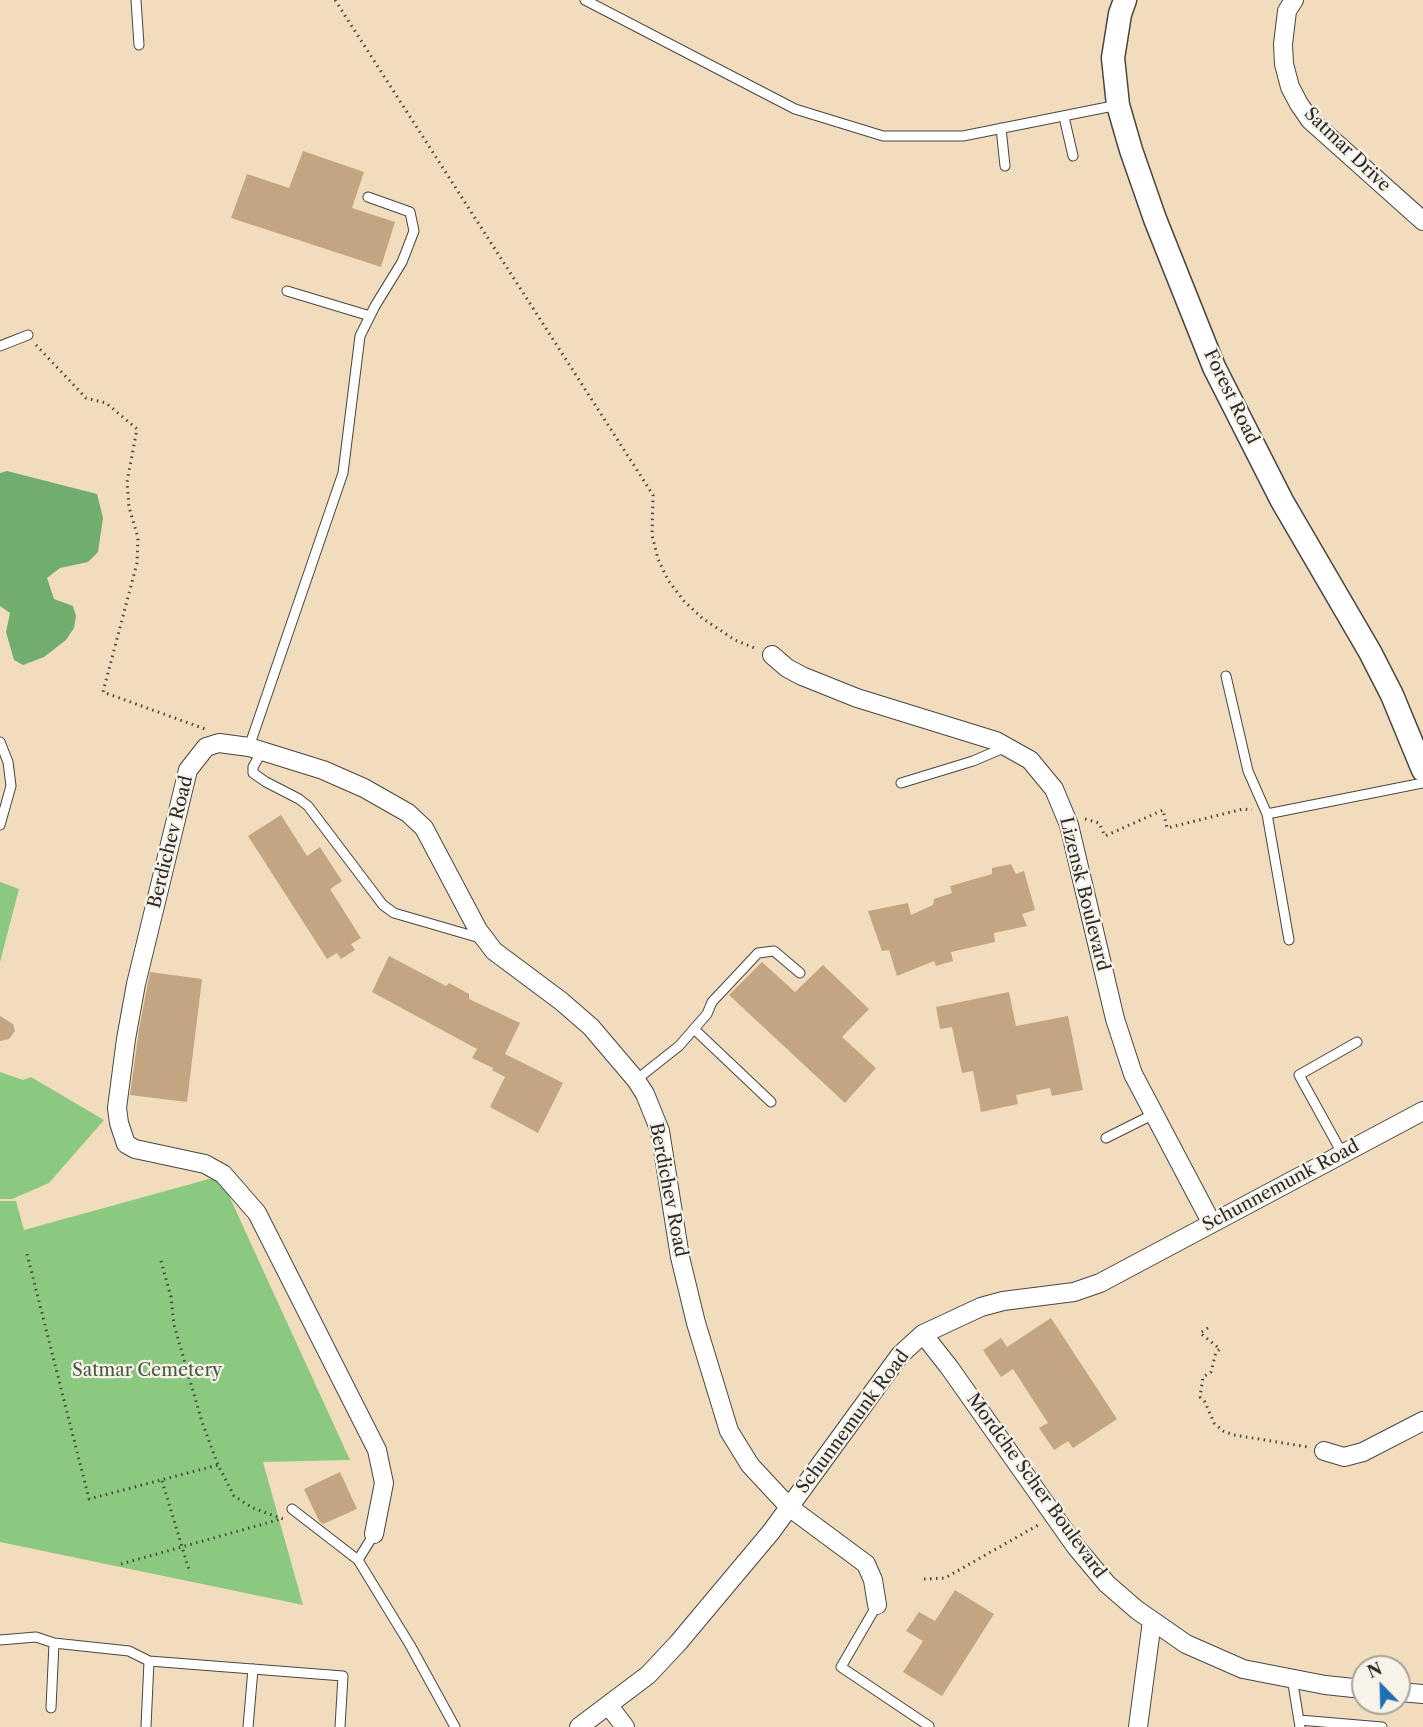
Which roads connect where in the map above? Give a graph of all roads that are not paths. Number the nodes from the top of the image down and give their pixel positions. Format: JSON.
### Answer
{"nodes":[{"id":1,"x":136,"y":0,"type":"edge"},
{"id":2,"x":585,"y":0,"type":"edge"},
{"id":3,"x":1125,"y":0,"type":"edge"},
{"id":4,"x":1294,"y":0,"type":"edge"},
{"id":5,"x":139,"y":45,"type":"dead end"},
{"id":6,"x":1118,"y":105,"type":"junction"},
{"id":7,"x":1064,"y":117,"type":"junction"},
{"id":8,"x":1001,"y":128,"type":"junction"},
{"id":9,"x":1073,"y":156,"type":"dead end"},
{"id":10,"x":1005,"y":166,"type":"dead end"},
{"id":11,"x":368,"y":197,"type":"dead end"},
{"id":12,"x":1423,"y":221,"type":"edge"},
{"id":13,"x":287,"y":291,"type":"dead end"},
{"id":14,"x":370,"y":316,"type":"junction"},
{"id":15,"x":28,"y":336,"type":"road end"},
{"id":16,"x":0,"y":346,"type":"edge"},
{"id":17,"x":772,"y":655,"type":"road end"},
{"id":18,"x":1226,"y":676,"type":"dead end"},
{"id":19,"x":0,"y":741,"type":"edge"},
{"id":20,"x":1006,"y":747,"type":"junction"},
{"id":21,"x":256,"y":749,"type":"junction"},
{"id":22,"x":1423,"y":770,"type":"edge"},
{"id":23,"x":901,"y":783,"type":"dead end"},
{"id":24,"x":1423,"y":783,"type":"edge"},
{"id":25,"x":1267,"y":813,"type":"junction"},
{"id":26,"x":0,"y":825,"type":"edge"},
{"id":27,"x":485,"y":939,"type":"junction"},
{"id":28,"x":1290,"y":940,"type":"dead end"},
{"id":29,"x":800,"y":973,"type":"dead end"},
{"id":30,"x":694,"y":1029,"type":"junction"},
{"id":31,"x":1357,"y":1042,"type":"dead end"},
{"id":32,"x":636,"y":1080,"type":"junction"},
{"id":33,"x":771,"y":1102,"type":"dead end"},
{"id":34,"x":1423,"y":1111,"type":"edge"},
{"id":35,"x":1155,"y":1114,"type":"junction"},
{"id":36,"x":1106,"y":1138,"type":"dead end"},
{"id":37,"x":1342,"y":1153,"type":"junction"},
{"id":38,"x":1211,"y":1222,"type":"junction"},
{"id":39,"x":923,"y":1334,"type":"junction"},
{"id":40,"x":1423,"y":1420,"type":"edge"},
{"id":41,"x":1324,"y":1451,"type":"road end"},
{"id":42,"x":789,"y":1507,"type":"junction"},
{"id":43,"x":292,"y":1509,"type":"dead end"},
{"id":44,"x":374,"y":1534,"type":"joint"},
{"id":45,"x":358,"y":1560,"type":"junction"},
{"id":46,"x":877,"y":1605,"type":"joint"},
{"id":47,"x":1152,"y":1621,"type":"junction"},
{"id":48,"x":0,"y":1640,"type":"edge"},
{"id":49,"x":54,"y":1643,"type":"junction"},
{"id":50,"x":149,"y":1661,"type":"junction"},
{"id":51,"x":253,"y":1669,"type":"junction"},
{"id":52,"x":1292,"y":1678,"type":"junction"},
{"id":53,"x":1351,"y":1688,"type":"edge"},
{"id":54,"x":609,"y":1706,"type":"junction"},
{"id":55,"x":51,"y":1708,"type":"dead end"},
{"id":56,"x":1300,"y":1723,"type":"edge"},
{"id":57,"x":929,"y":1726,"type":"edge"},
{"id":58,"x":146,"y":1727,"type":"edge"},
{"id":59,"x":248,"y":1727,"type":"edge"},
{"id":60,"x":340,"y":1727,"type":"edge"},
{"id":61,"x":455,"y":1727,"type":"edge"},
{"id":62,"x":579,"y":1727,"type":"edge"},
{"id":63,"x":625,"y":1727,"type":"edge"},
{"id":64,"x":1138,"y":1727,"type":"edge"},
{"id":65,"x":1382,"y":1727,"type":"edge"}],
"edges":[{"from":1,"to":5,"type":"lane"},
{"from":2,"to":8,"type":"lane"},
{"from":3,"to":6,"type":"street","name":"Forest Road"},
{"from":4,"to":12,"type":"street","name":"Satmar Drive"},
{"from":6,"to":7,"type":"lane"},
{"from":6,"to":22,"type":"street","name":"Forest Road"},
{"from":7,"to":8,"type":"lane"},
{"from":7,"to":9,"type":"lane"},
{"from":8,"to":10,"type":"lane"},
{"from":11,"to":14,"type":"lane"},
{"from":13,"to":14,"type":"lane"},
{"from":14,"to":21,"type":"lane"},
{"from":15,"to":16,"type":"lane"},
{"from":17,"to":20,"type":"street","name":"Lizensk Boulevard"},
{"from":18,"to":25,"type":"lane"},
{"from":19,"to":26,"type":"lane"},
{"from":20,"to":23,"type":"lane"},
{"from":20,"to":35,"type":"street","name":"Lizensk Boulevard"},
{"from":21,"to":27,"type":"street","name":"Berdichev Road"},
{"from":21,"to":27,"type":"lane"},
{"from":21,"to":44,"type":"street","name":"Berdichev Road"},
{"from":24,"to":25,"type":"lane"},
{"from":25,"to":28,"type":"lane"},
{"from":27,"to":32,"type":"street","name":"Berdichev Road"},
{"from":29,"to":30,"type":"lane"},
{"from":30,"to":32,"type":"lane"},
{"from":30,"to":33,"type":"lane"},
{"from":31,"to":37,"type":"lane"},
{"from":32,"to":42,"type":"street","name":"Berdichev Road"},
{"from":34,"to":37,"type":"street","name":"Schunnemunk Road"},
{"from":35,"to":36,"type":"lane"},
{"from":35,"to":38,"type":"street","name":"Lizensk Boulevard"},
{"from":37,"to":38,"type":"street","name":"Schunnemunk Road"},
{"from":38,"to":39,"type":"street","name":"Schunnemunk Road"},
{"from":39,"to":42,"type":"street","name":"Schunnemunk Road"},
{"from":39,"to":47,"type":"street","name":"Mordche Scher Boulevard"},
{"from":40,"to":41,"type":"street"},
{"from":42,"to":46,"type":"street","name":"Berdichev Road"},
{"from":42,"to":54,"type":"street","name":"Schunnemunk Road"},
{"from":43,"to":45,"type":"lane"},
{"from":44,"to":45,"type":"lane"},
{"from":45,"to":61,"type":"lane"},
{"from":46,"to":57,"type":"lane"},
{"from":47,"to":52,"type":"street","name":"Mordche Scher Boulevard"},
{"from":47,"to":64,"type":"street"},
{"from":48,"to":49,"type":"lane"},
{"from":49,"to":50,"type":"lane"},
{"from":49,"to":55,"type":"lane"},
{"from":50,"to":51,"type":"lane"},
{"from":50,"to":58,"type":"lane"},
{"from":51,"to":59,"type":"lane"},
{"from":51,"to":60,"type":"lane"},
{"from":52,"to":53,"type":"street","name":"Mordche Scher Boulevard"},
{"from":52,"to":56,"type":"lane"},
{"from":54,"to":62,"type":"street","name":"Schunnemunk Road"},
{"from":54,"to":63,"type":"street"},
{"from":56,"to":65,"type":"lane"}]}
